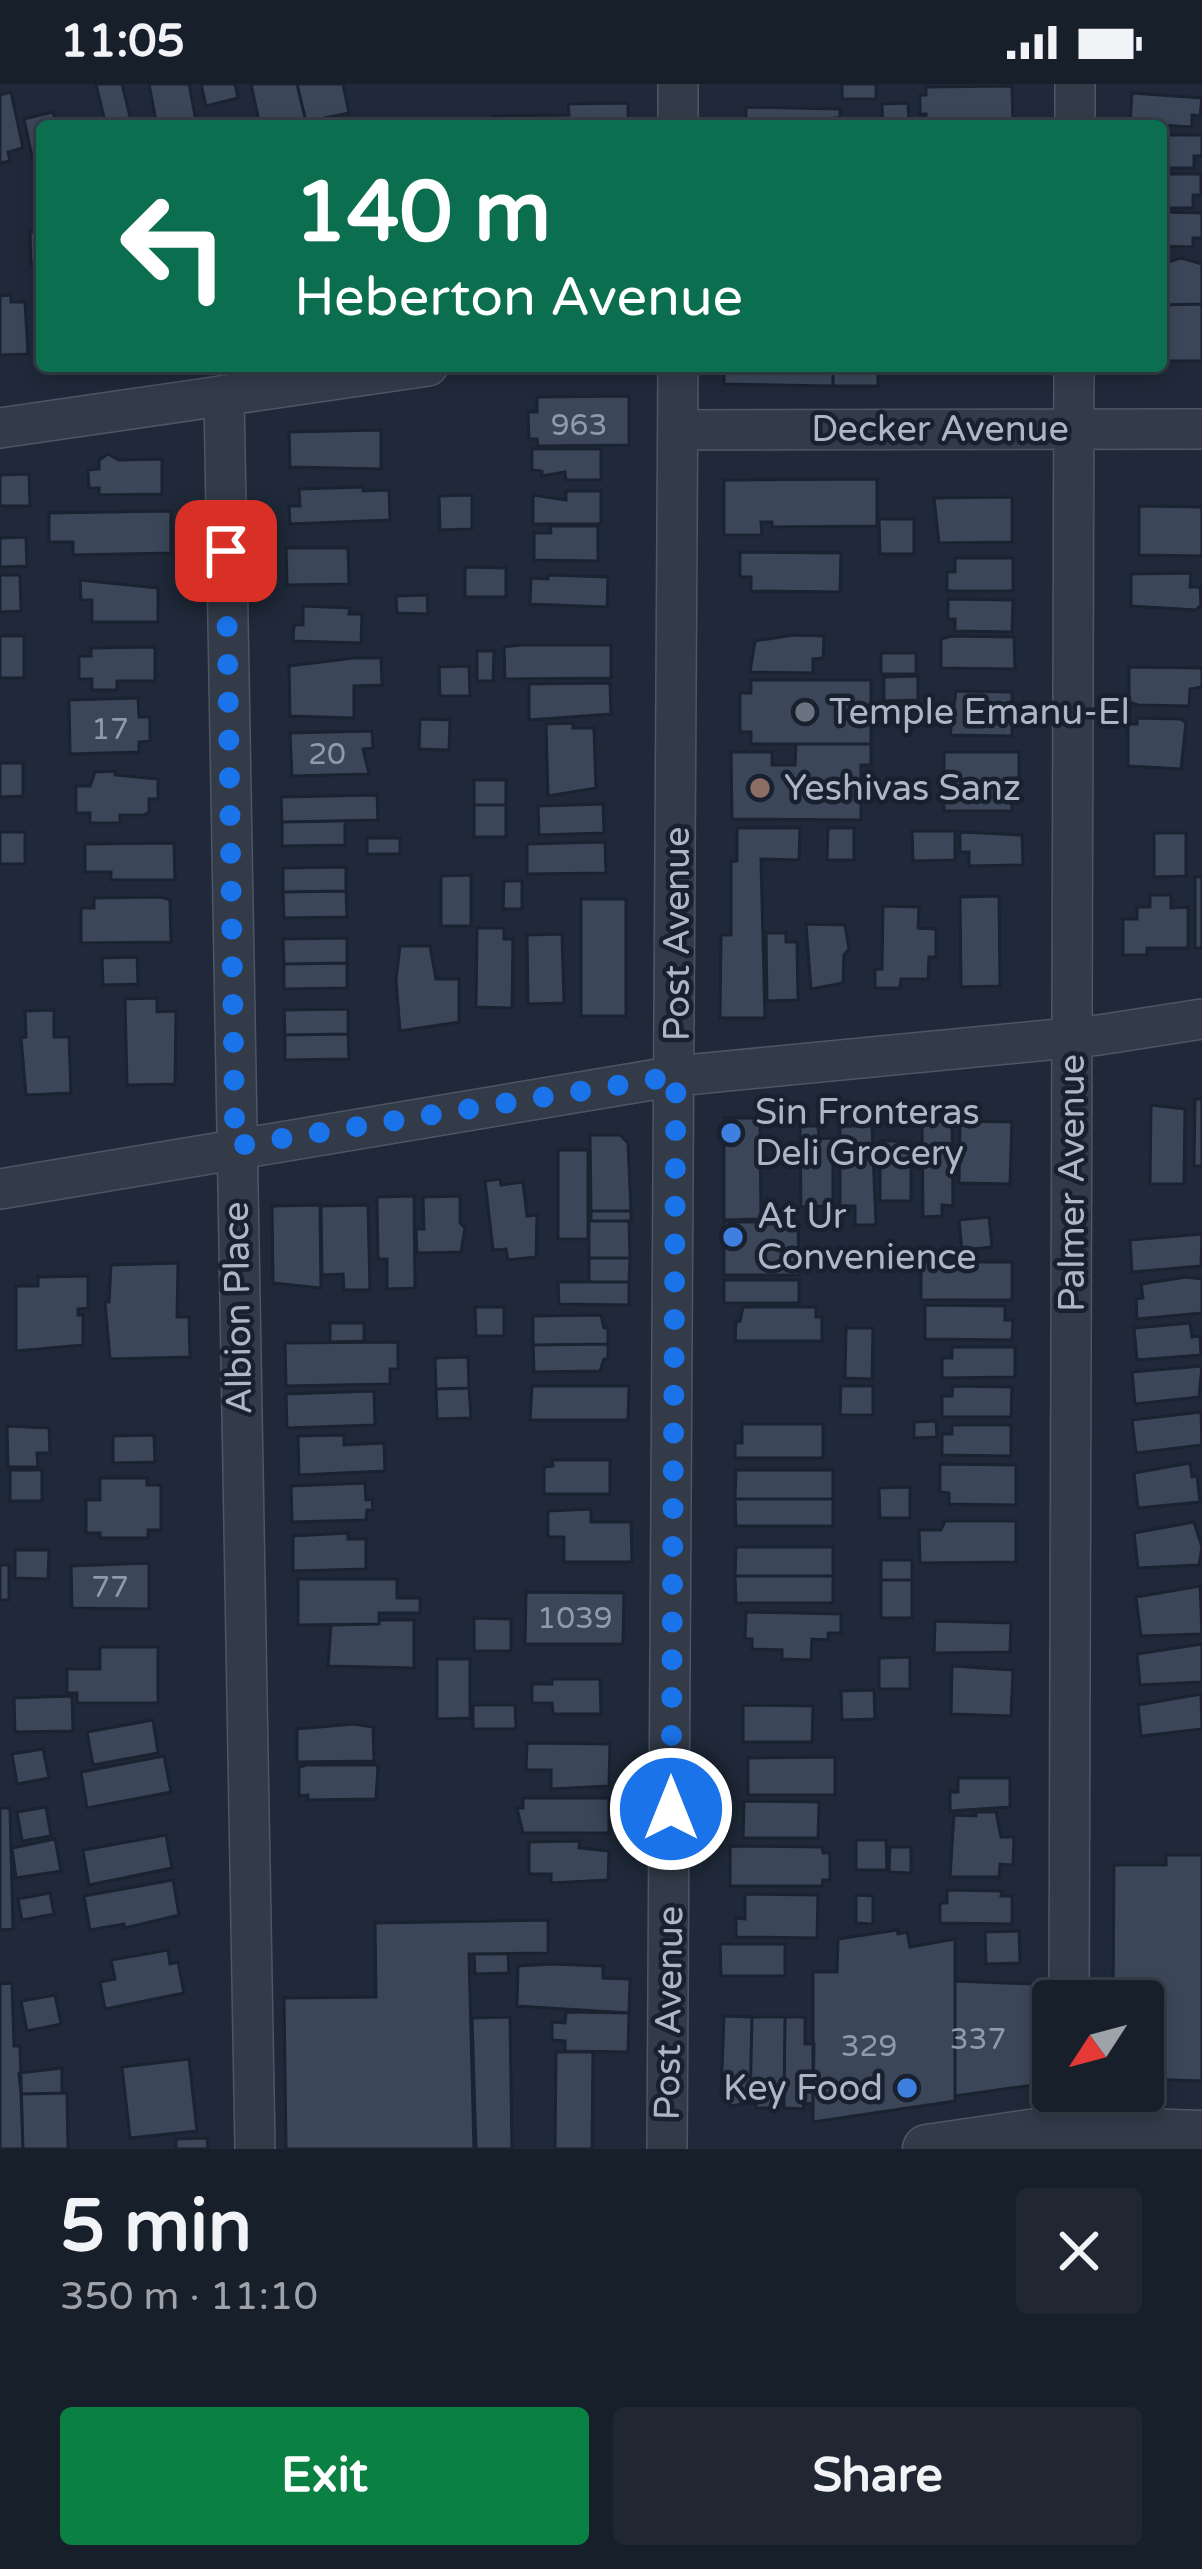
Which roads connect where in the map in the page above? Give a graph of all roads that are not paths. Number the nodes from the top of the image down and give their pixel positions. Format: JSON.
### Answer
{"nodes":[{"id":1,"x":678,"y":84,"type":"edge"},
{"id":2,"x":1075,"y":84,"type":"edge"},
{"id":3,"x":678,"y":120,"type":"edge"},
{"id":4,"x":1075,"y":120,"type":"edge"},
{"id":5,"x":386,"y":372,"type":"edge"},
{"id":6,"x":678,"y":372,"type":"edge"},
{"id":7,"x":1074,"y":372,"type":"edge"},
{"id":8,"x":224,"y":395,"type":"junction"},
{"id":9,"x":0,"y":428,"type":"edge"},
{"id":10,"x":1074,"y":428,"type":"junction"},
{"id":11,"x":1202,"y":429,"type":"edge"},
{"id":12,"x":678,"y":430,"type":"junction"},
{"id":13,"x":1202,"y":1019,"type":"edge"},
{"id":14,"x":1072,"y":1035,"type":"junction"},
{"id":15,"x":676,"y":1076,"type":"junction"},
{"id":16,"x":235,"y":1146,"type":"junction"},
{"id":17,"x":0,"y":1189,"type":"edge"},
{"id":18,"x":1069,"y":1980,"type":"edge"},
{"id":19,"x":1060,"y":2123,"type":"edge"},
{"id":20,"x":1202,"y":2135,"type":"edge"},
{"id":21,"x":254,"y":2149,"type":"edge"},
{"id":22,"x":667,"y":2149,"type":"edge"},
{"id":23,"x":927,"y":2149,"type":"edge"}],
"edges":[{"from":1,"to":3,"type":"street"},
{"from":2,"to":4,"type":"street"},
{"from":5,"to":8,"type":"street"},
{"from":6,"to":12,"type":"street","name":"Post Avenue"},
{"from":7,"to":10,"type":"street","name":"Palmer Avenue"},
{"from":8,"to":9,"type":"street"},
{"from":8,"to":16,"type":"street","name":"Albion Place"},
{"from":10,"to":11,"type":"street","name":"Decker Avenue"},
{"from":10,"to":12,"type":"street","name":"Decker Avenue"},
{"from":10,"to":14,"type":"street","name":"Palmer Avenue"},
{"from":12,"to":15,"type":"street","name":"Post Avenue"},
{"from":13,"to":14,"type":"street"},
{"from":14,"to":15,"type":"street"},
{"from":14,"to":18,"type":"street","name":"Palmer Avenue"},
{"from":15,"to":16,"type":"street"},
{"from":15,"to":22,"type":"street","name":"Post Avenue"},
{"from":16,"to":17,"type":"street"},
{"from":16,"to":21,"type":"street","name":"Albion Place"},
{"from":19,"to":20,"type":"street"},
{"from":19,"to":23,"type":"street"}]}
